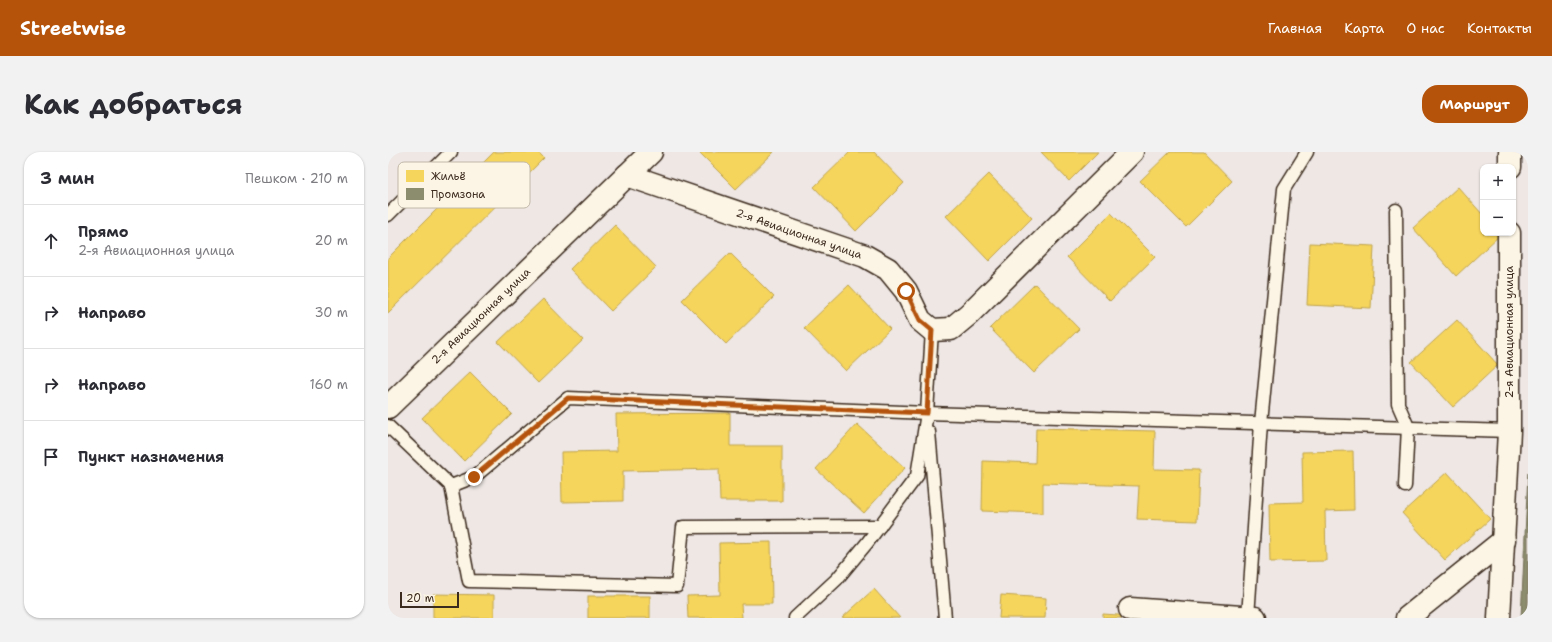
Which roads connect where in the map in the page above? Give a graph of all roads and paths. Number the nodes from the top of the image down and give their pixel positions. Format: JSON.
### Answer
{"nodes":[{"id":1,"x":451,"y":152,"type":"edge"},
{"id":2,"x":651,"y":152,"type":"edge"},
{"id":3,"x":1132,"y":152,"type":"edge"},
{"id":4,"x":1307,"y":152,"type":"edge"},
{"id":5,"x":1510,"y":152,"type":"edge"},
{"id":6,"x":441,"y":162,"type":"edge"},
{"id":7,"x":1510,"y":164,"type":"edge"},
{"id":8,"x":627,"y":175,"type":"junction"},
{"id":9,"x":398,"y":205,"type":"edge"},
{"id":10,"x":1396,"y":210,"type":"dead end"},
{"id":11,"x":388,"y":215,"type":"edge"},
{"id":12,"x":1509,"y":236,"type":"edge"},
{"id":13,"x":932,"y":330,"type":"junction"},
{"id":14,"x":388,"y":407,"type":"edge"},
{"id":15,"x":927,"y":413,"type":"junction"},
{"id":16,"x":1261,"y":423,"type":"junction"},
{"id":17,"x":388,"y":426,"type":"edge"},
{"id":18,"x":1408,"y":428,"type":"junction"},
{"id":19,"x":1509,"y":431,"type":"junction"},
{"id":20,"x":451,"y":486,"type":"junction"},
{"id":21,"x":1405,"y":486,"type":"dead end"},
{"id":22,"x":880,"y":526,"type":"junction"},
{"id":23,"x":1504,"y":540,"type":"junction"},
{"id":24,"x":1130,"y":609,"type":"dead end"},
{"id":25,"x":795,"y":618,"type":"edge"},
{"id":26,"x":945,"y":618,"type":"edge"},
{"id":27,"x":1252,"y":618,"type":"edge"},
{"id":28,"x":1407,"y":618,"type":"edge"},
{"id":29,"x":1499,"y":618,"type":"edge"}],
"edges":[{"from":1,"to":6,"type":"lane"},
{"from":2,"to":8,"type":"street","name":"2-я Авиационная улица"},
{"from":3,"to":13,"type":"street"},
{"from":4,"to":16,"type":"lane"},
{"from":5,"to":7,"type":"street"},
{"from":8,"to":13,"type":"street","name":"2-я Авиационная улица"},
{"from":8,"to":14,"type":"street","name":"2-я Авиационная улица"},
{"from":9,"to":11,"type":"lane"},
{"from":10,"to":18,"type":"lane"},
{"from":12,"to":19,"type":"street","name":"2-я Авиационная улица"},
{"from":13,"to":15,"type":"lane"},
{"from":15,"to":16,"type":"lane"},
{"from":15,"to":20,"type":"lane"},
{"from":15,"to":22,"type":"lane"},
{"from":15,"to":26,"type":"lane"},
{"from":16,"to":18,"type":"lane"},
{"from":16,"to":27,"type":"lane"},
{"from":17,"to":20,"type":"lane"},
{"from":18,"to":19,"type":"lane"},
{"from":18,"to":21,"type":"lane"},
{"from":19,"to":23,"type":"street","name":"2-я Авиационная улица"},
{"from":20,"to":22,"type":"lane"},
{"from":22,"to":25,"type":"lane"},
{"from":23,"to":28,"type":"street"},
{"from":23,"to":29,"type":"street","name":"2-я Авиационная улица"},
{"from":24,"to":27,"type":"street"}]}
